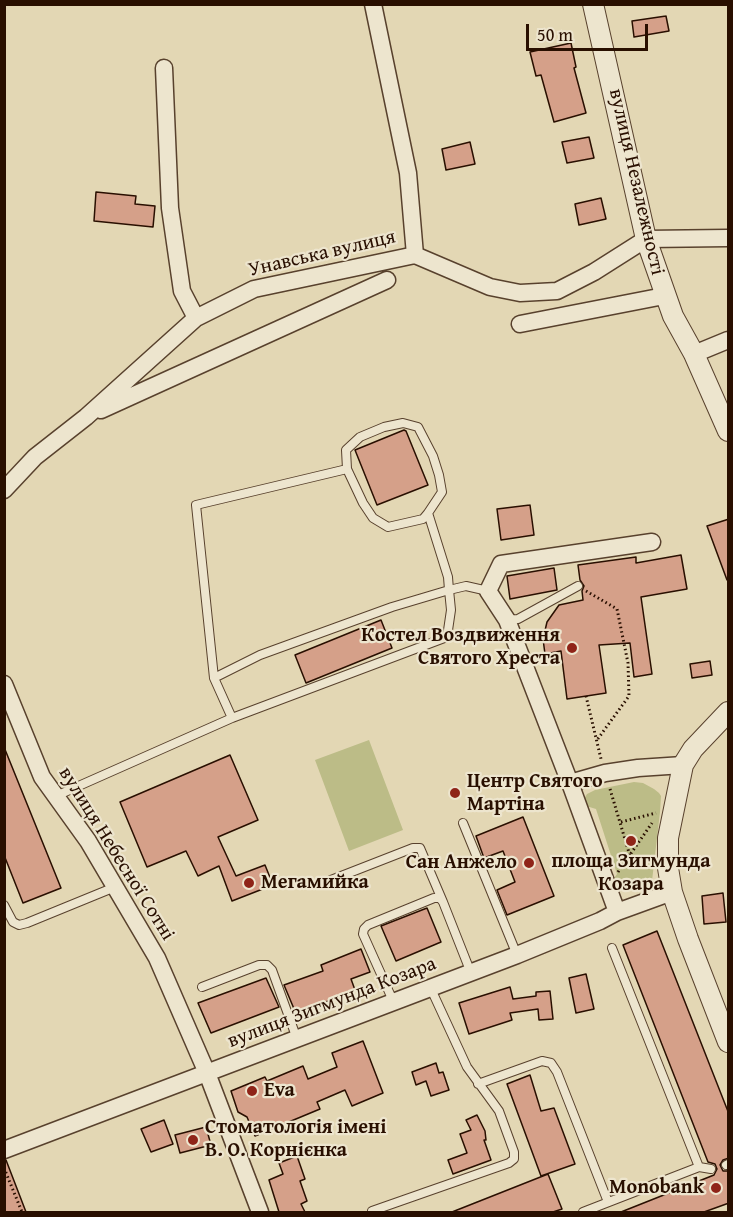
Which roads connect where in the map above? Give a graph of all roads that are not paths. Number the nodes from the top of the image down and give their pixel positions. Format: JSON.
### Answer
{"nodes":[{"id":1,"x":373,"y":4,"type":"edge"},
{"id":2,"x":593,"y":4,"type":"edge"},
{"id":3,"x":164,"y":68,"type":"dead end"},
{"id":4,"x":646,"y":238,"type":"junction"},
{"id":5,"x":729,"y":238,"type":"edge"},
{"id":6,"x":416,"y":255,"type":"junction"},
{"id":7,"x":387,"y":280,"type":"dead end"},
{"id":8,"x":664,"y":296,"type":"junction"},
{"id":9,"x":196,"y":318,"type":"junction"},
{"id":10,"x":520,"y":324,"type":"dead end"},
{"id":11,"x":729,"y":340,"type":"edge"},
{"id":12,"x":694,"y":354,"type":"junction"},
{"id":13,"x":86,"y":417,"type":"junction"},
{"id":14,"x":729,"y":431,"type":"edge"},
{"id":15,"x":347,"y":469,"type":"junction"},
{"id":16,"x":4,"y":489,"type":"edge"},
{"id":17,"x":428,"y":513,"type":"junction"},
{"id":18,"x":652,"y":542,"type":"dead end"},
{"id":19,"x":579,"y":586,"type":"road end"},
{"id":20,"x":449,"y":590,"type":"junction"},
{"id":21,"x":488,"y":591,"type":"junction"},
{"id":22,"x":507,"y":620,"type":"junction"},
{"id":23,"x":214,"y":678,"type":"junction"},
{"id":24,"x":4,"y":684,"type":"edge"},
{"id":25,"x":729,"y":712,"type":"edge"},
{"id":26,"x":232,"y":718,"type":"junction"},
{"id":27,"x":683,"y":765,"type":"junction"},
{"id":28,"x":570,"y":783,"type":"junction"},
{"id":29,"x":56,"y":796,"type":"junction"},
{"id":30,"x":463,"y":823,"type":"dead end"},
{"id":31,"x":331,"y":880,"type":"dead end"},
{"id":32,"x":115,"y":887,"type":"junction"},
{"id":33,"x":672,"y":892,"type":"junction"},
{"id":34,"x":443,"y":902,"type":"junction"},
{"id":35,"x":4,"y":905,"type":"edge"},
{"id":36,"x":617,"y":912,"type":"junction"},
{"id":37,"x":612,"y":948,"type":"dead end"},
{"id":38,"x":517,"y":955,"type":"junction"},
{"id":39,"x":471,"y":973,"type":"junction"},
{"id":40,"x":202,"y":987,"type":"dead end"},
{"id":41,"x":431,"y":989,"type":"junction"},
{"id":42,"x":393,"y":1003,"type":"junction"},
{"id":43,"x":297,"y":1040,"type":"junction"},
{"id":44,"x":729,"y":1042,"type":"edge"},
{"id":45,"x":207,"y":1073,"type":"junction"},
{"id":46,"x":478,"y":1084,"type":"junction"},
{"id":47,"x":4,"y":1150,"type":"edge"},
{"id":48,"x":699,"y":1167,"type":"junction"},
{"id":49,"x":711,"y":1169,"type":"dead end"},
{"id":50,"x":608,"y":1202,"type":"junction"},
{"id":51,"x":372,"y":1211,"type":"edge"},
{"id":52,"x":260,"y":1212,"type":"edge"},
{"id":53,"x":583,"y":1212,"type":"edge"}],
"edges":[{"from":1,"to":6,"type":"street"},
{"from":2,"to":4,"type":"street","name":"вулиця Незалежності"},
{"from":3,"to":9,"type":"street"},
{"from":4,"to":5,"type":"street"},
{"from":4,"to":6,"type":"street","name":"Унавська вулиця"},
{"from":4,"to":8,"type":"street","name":"вулиця Незалежності"},
{"from":6,"to":9,"type":"street","name":"Унавська вулиця"},
{"from":7,"to":13,"type":"street","name":"Унавська вулиця"},
{"from":8,"to":10,"type":"street"},
{"from":8,"to":12,"type":"street","name":"вулиця Незалежності"},
{"from":9,"to":13,"type":"street","name":"Унавська вулиця"},
{"from":11,"to":12,"type":"street"},
{"from":12,"to":14,"type":"street","name":"вулиця Незалежності"},
{"from":13,"to":16,"type":"street","name":"Унавська вулиця"},
{"from":15,"to":17,"type":"lane"},
{"from":15,"to":17,"type":"lane"},
{"from":15,"to":23,"type":"lane"},
{"from":17,"to":20,"type":"lane"},
{"from":18,"to":21,"type":"street"},
{"from":19,"to":22,"type":"lane"},
{"from":20,"to":21,"type":"lane"},
{"from":20,"to":23,"type":"lane"},
{"from":20,"to":26,"type":"lane"},
{"from":21,"to":22,"type":"street"},
{"from":22,"to":28,"type":"street"},
{"from":23,"to":26,"type":"lane"},
{"from":24,"to":29,"type":"street","name":"вулиця Небесної Сотні"},
{"from":25,"to":27,"type":"street"},
{"from":26,"to":29,"type":"lane"},
{"from":27,"to":28,"type":"street"},
{"from":27,"to":33,"type":"street"},
{"from":28,"to":36,"type":"street"},
{"from":29,"to":32,"type":"street","name":"вулиця Небесної Сотні"},
{"from":30,"to":38,"type":"lane"},
{"from":31,"to":34,"type":"lane"},
{"from":32,"to":35,"type":"lane"},
{"from":32,"to":45,"type":"street","name":"вулиця Небесної Сотні"},
{"from":33,"to":36,"type":"street","name":"вулиця Зигмунда Козара"},
{"from":33,"to":44,"type":"street"},
{"from":34,"to":39,"type":"lane"},
{"from":34,"to":42,"type":"lane"},
{"from":36,"to":38,"type":"street","name":"вулиця Зигмунда Козара"},
{"from":37,"to":48,"type":"lane"},
{"from":38,"to":39,"type":"street","name":"вулиця Зигмунда Козара"},
{"from":39,"to":41,"type":"street","name":"вулиця Зигмунда Козара"},
{"from":40,"to":43,"type":"lane"},
{"from":41,"to":42,"type":"street","name":"вулиця Зигмунда Козара"},
{"from":41,"to":46,"type":"lane"},
{"from":42,"to":43,"type":"street","name":"вулиця Зигмунда Козара"},
{"from":43,"to":45,"type":"street","name":"вулиця Зигмунда Козара"},
{"from":45,"to":47,"type":"street","name":"вулиця Зигмунда Козара"},
{"from":45,"to":52,"type":"street","name":"вулиця Небесної Сотні"},
{"from":46,"to":50,"type":"lane"},
{"from":46,"to":51,"type":"lane"},
{"from":48,"to":49,"type":"lane"},
{"from":48,"to":50,"type":"lane"},
{"from":50,"to":53,"type":"lane"}]}
